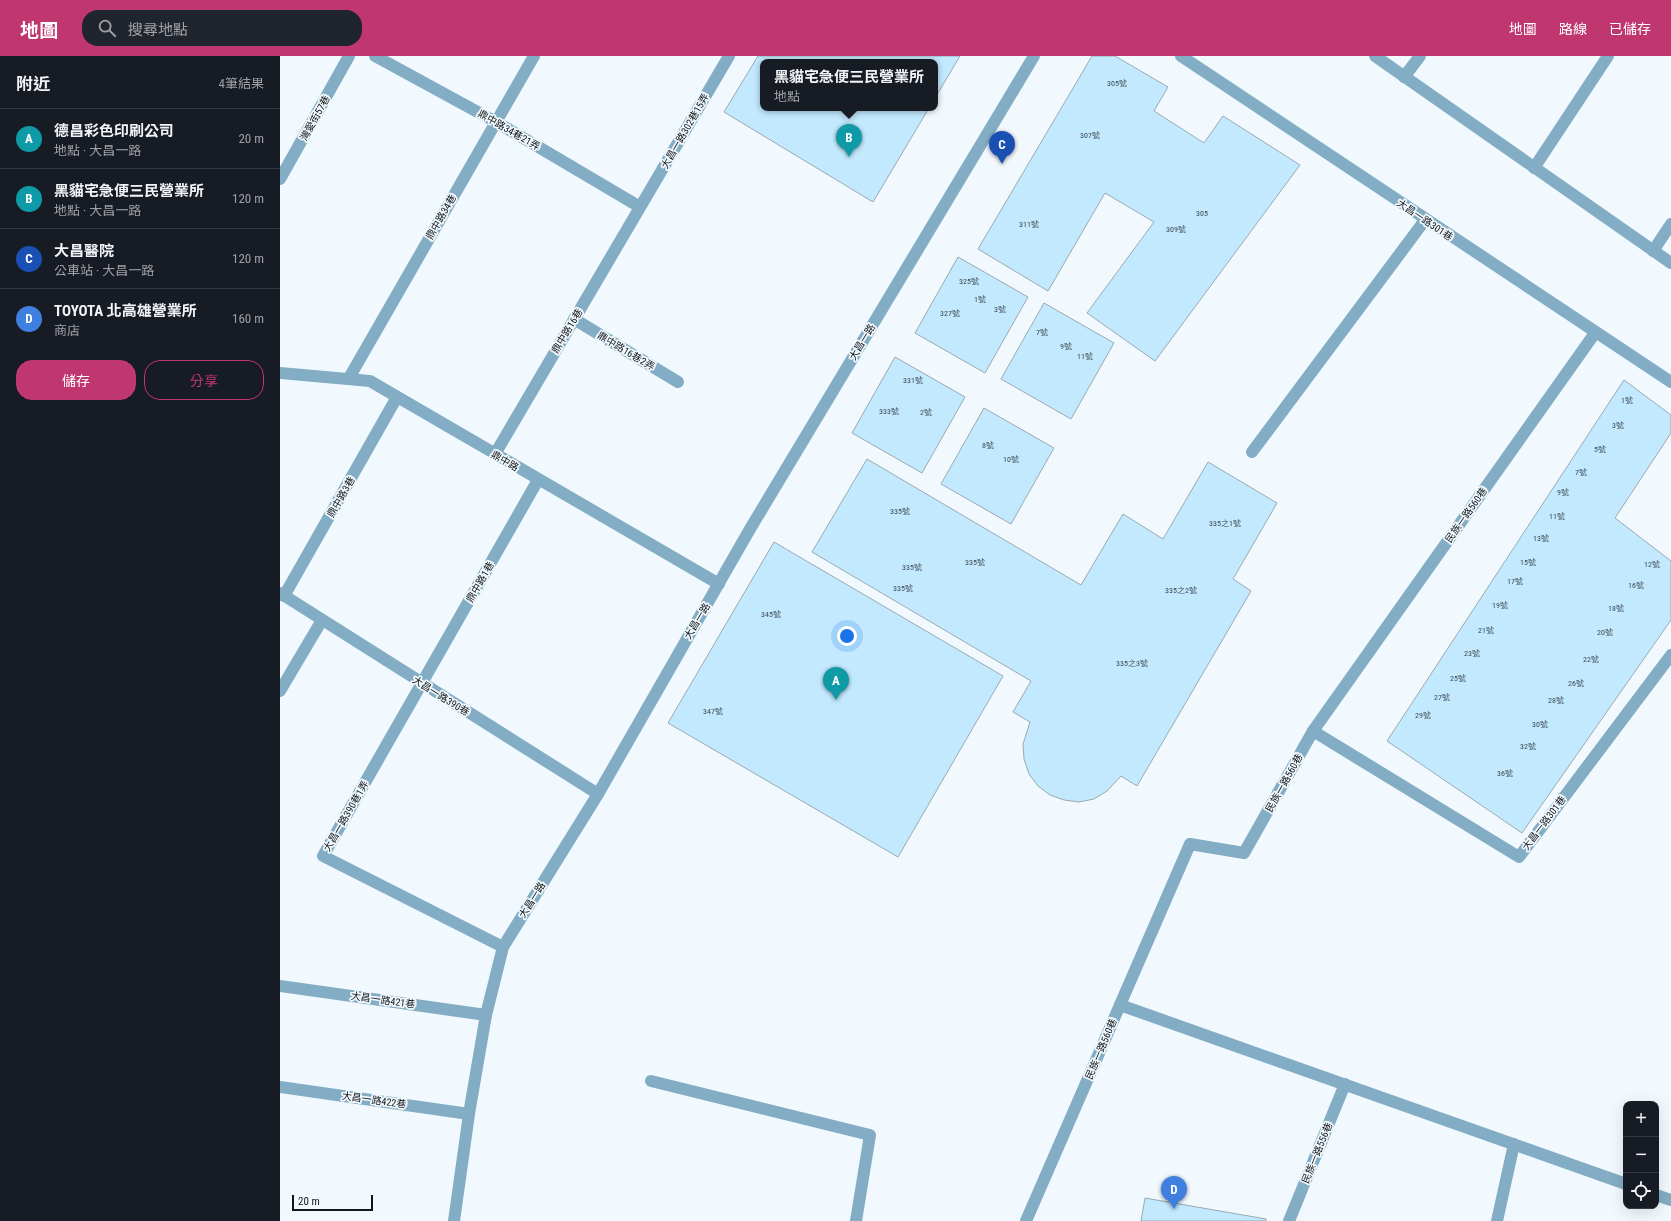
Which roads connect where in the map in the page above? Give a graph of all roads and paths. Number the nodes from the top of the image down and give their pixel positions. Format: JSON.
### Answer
{"nodes":[{"id":1,"x":349,"y":56,"type":"edge"},
{"id":2,"x":375,"y":56,"type":"edge"},
{"id":3,"x":534,"y":56,"type":"edge"},
{"id":4,"x":729,"y":56,"type":"edge"},
{"id":5,"x":1034,"y":56,"type":"edge"},
{"id":6,"x":1181,"y":56,"type":"edge"},
{"id":7,"x":1375,"y":56,"type":"edge"},
{"id":8,"x":1420,"y":56,"type":"edge"},
{"id":9,"x":1608,"y":56,"type":"edge"},
{"id":10,"x":1404,"y":77,"type":"junction"},
{"id":11,"x":496,"y":122,"type":"junction"},
{"id":12,"x":1534,"y":168,"type":"junction"},
{"id":13,"x":280,"y":179,"type":"edge"},
{"id":14,"x":640,"y":207,"type":"junction"},
{"id":15,"x":1425,"y":220,"type":"junction"},
{"id":16,"x":1671,"y":224,"type":"edge"},
{"id":17,"x":1653,"y":251,"type":"junction"},
{"id":18,"x":1671,"y":263,"type":"edge"},
{"id":19,"x":574,"y":319,"type":"junction"},
{"id":20,"x":1595,"y":333,"type":"junction"},
{"id":21,"x":280,"y":373,"type":"edge"},
{"id":22,"x":349,"y":378,"type":"junction"},
{"id":23,"x":678,"y":382,"type":"dead end"},
{"id":24,"x":1671,"y":382,"type":"edge"},
{"id":25,"x":397,"y":397,"type":"junction"},
{"id":26,"x":1252,"y":452,"type":"dead end"},
{"id":27,"x":495,"y":454,"type":"junction"},
{"id":28,"x":538,"y":480,"type":"junction"},
{"id":29,"x":719,"y":584,"type":"junction"},
{"id":30,"x":282,"y":595,"type":"edge"},
{"id":31,"x":322,"y":620,"type":"junction"},
{"id":32,"x":1671,"y":655,"type":"edge"},
{"id":33,"x":422,"y":684,"type":"junction"},
{"id":34,"x":280,"y":691,"type":"edge"},
{"id":35,"x":1313,"y":731,"type":"junction"},
{"id":36,"x":598,"y":794,"type":"junction"},
{"id":37,"x":503,"y":947,"type":"junction"},
{"id":38,"x":280,"y":986,"type":"edge"},
{"id":39,"x":1120,"y":1005,"type":"junction"},
{"id":40,"x":486,"y":1015,"type":"junction"},
{"id":41,"x":651,"y":1081,"type":"dead end"},
{"id":42,"x":1345,"y":1084,"type":"junction"},
{"id":43,"x":280,"y":1087,"type":"edge"},
{"id":44,"x":468,"y":1114,"type":"junction"},
{"id":45,"x":1514,"y":1144,"type":"junction"},
{"id":46,"x":1623,"y":1183,"type":"edge"},
{"id":47,"x":1659,"y":1195,"type":"edge"},
{"id":48,"x":1671,"y":1200,"type":"edge"},
{"id":49,"x":454,"y":1221,"type":"edge"},
{"id":50,"x":856,"y":1221,"type":"edge"},
{"id":51,"x":1026,"y":1221,"type":"edge"},
{"id":52,"x":1289,"y":1221,"type":"edge"},
{"id":53,"x":1497,"y":1221,"type":"edge"}],
"edges":[{"from":1,"to":13,"type":"street","name":"灣愛街57巷"},
{"from":2,"to":11,"type":"street","name":"鼎中路34巷21弄"},
{"from":3,"to":11,"type":"street","name":"鼎中路34巷"},
{"from":4,"to":14,"type":"street","name":"大昌一路302巷15弄"},
{"from":5,"to":29,"type":"street","name":"大昌一路"},
{"from":6,"to":15,"type":"street","name":"大昌一路301巷"},
{"from":7,"to":10,"type":"street"},
{"from":8,"to":10,"type":"street"},
{"from":9,"to":12,"type":"street"},
{"from":10,"to":12,"type":"street"},
{"from":11,"to":14,"type":"street","name":"鼎中路34巷21弄"},
{"from":11,"to":22,"type":"street","name":"鼎中路34巷"},
{"from":12,"to":17,"type":"street"},
{"from":14,"to":19,"type":"street","name":"鼎中路16巷"},
{"from":15,"to":20,"type":"street","name":"大昌一路301巷"},
{"from":15,"to":26,"type":"street"},
{"from":16,"to":17,"type":"street"},
{"from":17,"to":18,"type":"street"},
{"from":19,"to":23,"type":"street","name":"鼎中路16巷2弄"},
{"from":19,"to":27,"type":"street","name":"鼎中路16巷"},
{"from":20,"to":24,"type":"street","name":"大昌一路301巷"},
{"from":20,"to":35,"type":"street","name":"民族一路560巷"},
{"from":21,"to":22,"type":"street","name":"鼎中路"},
{"from":22,"to":25,"type":"street","name":"鼎中路"},
{"from":25,"to":27,"type":"street","name":"鼎中路"},
{"from":25,"to":30,"type":"street","name":"鼎中路3巷"},
{"from":27,"to":28,"type":"street","name":"鼎中路"},
{"from":28,"to":29,"type":"street","name":"鼎中路"},
{"from":28,"to":33,"type":"street","name":"鼎中路1巷"},
{"from":29,"to":36,"type":"street","name":"大昌一路"},
{"from":30,"to":31,"type":"street","name":"大昌一路390巷"},
{"from":31,"to":33,"type":"street","name":"大昌一路390巷"},
{"from":31,"to":34,"type":"street"},
{"from":32,"to":35,"type":"street","name":"大昌一路301巷"},
{"from":33,"to":36,"type":"street","name":"大昌一路390巷"},
{"from":33,"to":37,"type":"street","name":"大昌一路390巷1弄"},
{"from":35,"to":39,"type":"street","name":"民族一路560巷"},
{"from":36,"to":37,"type":"street","name":"大昌一路"},
{"from":37,"to":40,"type":"street","name":"大昌一路"},
{"from":38,"to":40,"type":"street","name":"大昌一路421巷"},
{"from":39,"to":42,"type":"street"},
{"from":39,"to":51,"type":"street","name":"民族一路560巷"},
{"from":40,"to":44,"type":"street","name":"大昌一路"},
{"from":41,"to":50,"type":"street"},
{"from":42,"to":45,"type":"street"},
{"from":42,"to":52,"type":"street","name":"民族一路556巷"},
{"from":43,"to":44,"type":"street","name":"大昌一路422巷"},
{"from":44,"to":49,"type":"street","name":"大昌一路"},
{"from":45,"to":46,"type":"street"},
{"from":45,"to":53,"type":"street"},
{"from":47,"to":48,"type":"street"}]}
